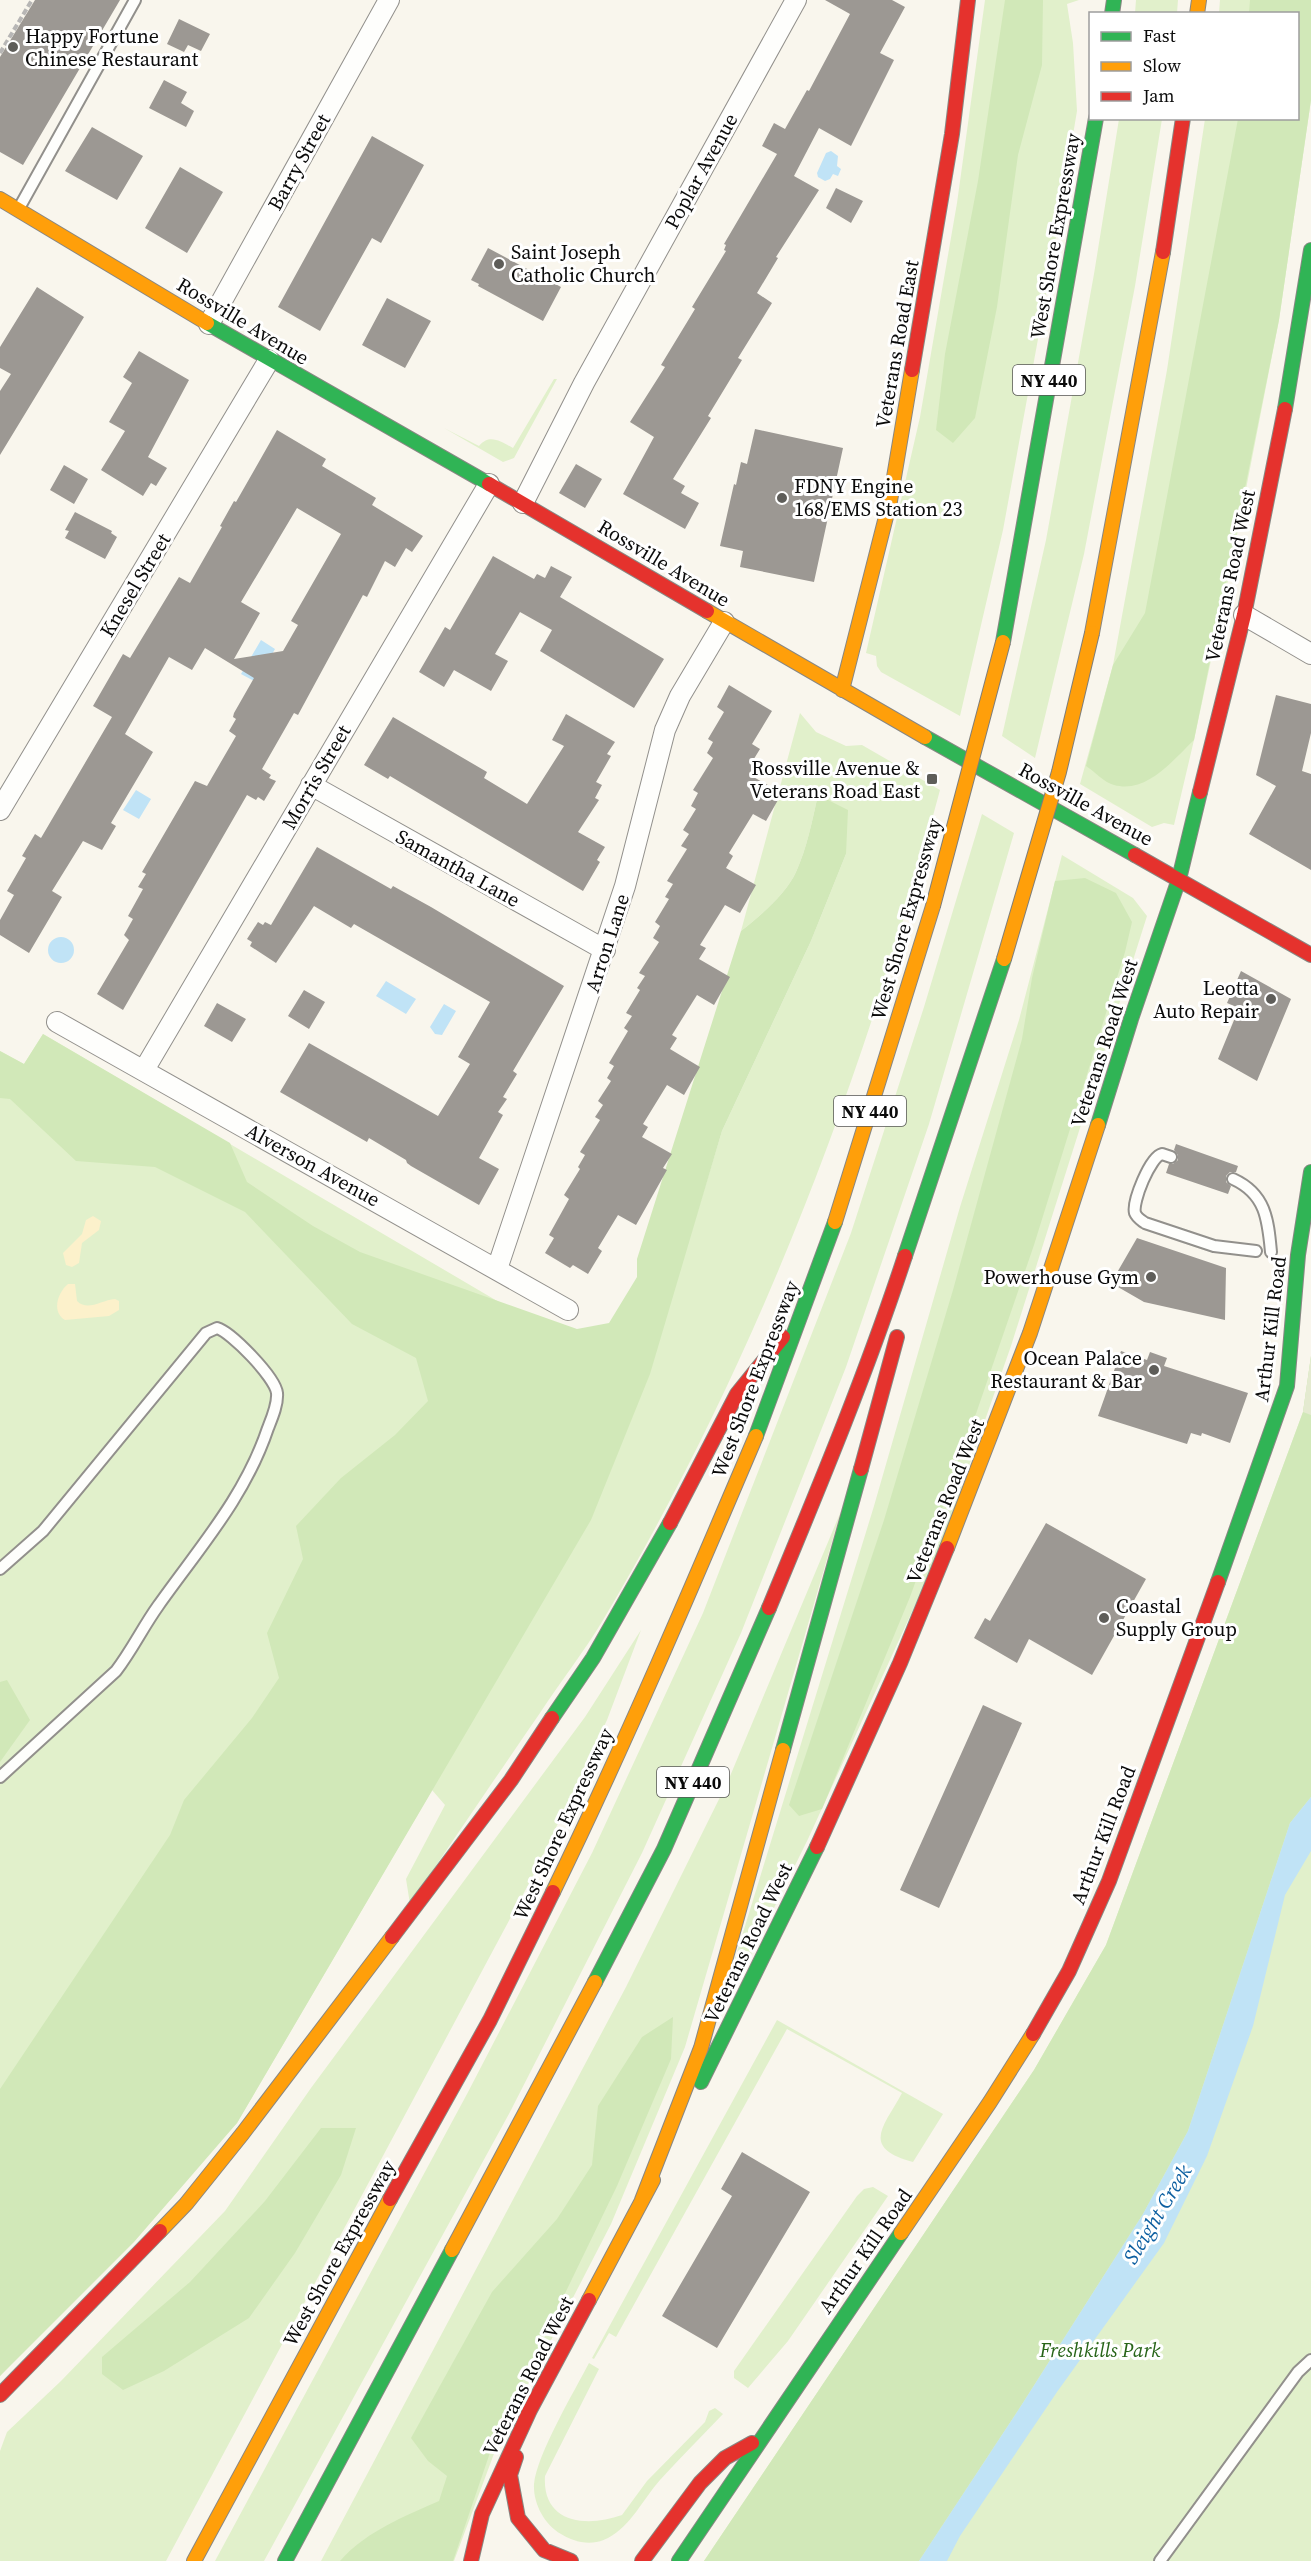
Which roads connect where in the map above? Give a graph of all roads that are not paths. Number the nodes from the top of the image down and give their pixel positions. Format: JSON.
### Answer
{"nodes":[{"id":1,"x":135,"y":0,"type":"edge"},
{"id":2,"x":389,"y":0,"type":"edge"},
{"id":3,"x":796,"y":0,"type":"edge"},
{"id":4,"x":968,"y":0,"type":"edge"},
{"id":5,"x":1096,"y":120,"type":"edge"},
{"id":6,"x":1183,"y":120,"type":"edge"},
{"id":7,"x":7,"y":209,"type":"edge"},
{"id":8,"x":1311,"y":250,"type":"edge"},
{"id":9,"x":209,"y":324,"type":"junction"},
{"id":10,"x":269,"y":360,"type":"junction"},
{"id":11,"x":489,"y":484,"type":"junction"},
{"id":12,"x":523,"y":502,"type":"junction"},
{"id":13,"x":1244,"y":615,"type":"junction"},
{"id":14,"x":724,"y":622,"type":"junction"},
{"id":15,"x":1311,"y":654,"type":"edge"},
{"id":16,"x":842,"y":690,"type":"junction"},
{"id":17,"x":311,"y":786,"type":"junction"},
{"id":18,"x":0,"y":810,"type":"edge"},
{"id":19,"x":1179,"y":879,"type":"junction"},
{"id":20,"x":605,"y":950,"type":"junction"},
{"id":21,"x":1311,"y":955,"type":"edge"},
{"id":22,"x":1004,"y":959,"type":"junction"},
{"id":23,"x":57,"y":1022,"type":"dead end"},
{"id":24,"x":144,"y":1070,"type":"junction"},
{"id":25,"x":1171,"y":1157,"type":"dead end"},
{"id":26,"x":1311,"y":1172,"type":"edge"},
{"id":27,"x":1233,"y":1179,"type":"dead end"},
{"id":28,"x":1256,"y":1251,"type":"dead end"},
{"id":29,"x":921,"y":1252,"type":"dead end"},
{"id":30,"x":1271,"y":1252,"type":"dead end"},
{"id":31,"x":497,"y":1269,"type":"junction"},
{"id":32,"x":568,"y":1310,"type":"dead end"},
{"id":33,"x":801,"y":1315,"type":"junction"},
{"id":34,"x":902,"y":1320,"type":"dead end"},
{"id":35,"x":0,"y":1569,"type":"edge"},
{"id":36,"x":0,"y":1777,"type":"edge"},
{"id":37,"x":642,"y":2200,"type":"junction"},
{"id":38,"x":1311,"y":2360,"type":"edge"},
{"id":39,"x":0,"y":2395,"type":"edge"},
{"id":40,"x":530,"y":2410,"type":"junction"},
{"id":41,"x":759,"y":2439,"type":"junction"},
{"id":42,"x":195,"y":2561,"type":"edge"},
{"id":43,"x":285,"y":2561,"type":"edge"},
{"id":44,"x":471,"y":2561,"type":"edge"},
{"id":45,"x":571,"y":2561,"type":"edge"},
{"id":46,"x":642,"y":2561,"type":"edge"},
{"id":47,"x":678,"y":2561,"type":"edge"},
{"id":48,"x":1160,"y":2561,"type":"edge"}],
"edges":[{"from":1,"to":7,"type":"lane"},
{"from":2,"to":9,"type":"street","name":"Barry Street"},
{"from":3,"to":12,"type":"street","name":"Poplar Avenue"},
{"from":4,"to":16,"type":"main road","name":"Veterans Road East"},
{"from":5,"to":33,"type":"main road","name":"West Shore Expressway","number":"NY 440","bridge":true},
{"from":6,"to":22,"type":"main road","number":"NY 440","bridge":true},
{"from":7,"to":9,"type":"main road","name":"Rossville Avenue"},
{"from":8,"to":13,"type":"main road","name":"Veterans Road West"},
{"from":9,"to":10,"type":"main road","name":"Rossville Avenue"},
{"from":10,"to":11,"type":"main road","name":"Rossville Avenue"},
{"from":10,"to":18,"type":"street","name":"Knesel Street"},
{"from":11,"to":12,"type":"main road","name":"Rossville Avenue"},
{"from":11,"to":17,"type":"street","name":"Morris Street"},
{"from":12,"to":14,"type":"main road","name":"Rossville Avenue"},
{"from":13,"to":15,"type":"street"},
{"from":13,"to":19,"type":"main road","name":"Veterans Road West"},
{"from":14,"to":16,"type":"main road","name":"Rossville Avenue"},
{"from":14,"to":20,"type":"street","name":"Arron Lane"},
{"from":16,"to":19,"type":"main road","name":"Rossville Avenue"},
{"from":17,"to":20,"type":"street","name":"Samantha Lane"},
{"from":17,"to":24,"type":"street","name":"Morris Street"},
{"from":19,"to":21,"type":"main road","name":"Rossville Avenue"},
{"from":19,"to":37,"type":"main road","name":"Veterans Road West"},
{"from":20,"to":31,"type":"street","name":"Arron Lane"},
{"from":22,"to":29,"type":"main road"},
{"from":22,"to":43,"type":"main road","number":"NY 440"},
{"from":23,"to":24,"type":"street","name":"Alverson Avenue"},
{"from":24,"to":31,"type":"street","name":"Alverson Avenue"},
{"from":25,"to":28,"type":"lane"},
{"from":26,"to":41,"type":"main road","name":"Arthur Kill Road"},
{"from":27,"to":30,"type":"lane"},
{"from":31,"to":32,"type":"street","name":"Alverson Avenue"},
{"from":33,"to":39,"type":"main road"},
{"from":33,"to":42,"type":"main road","name":"West Shore Expressway","number":"NY 440"},
{"from":34,"to":37,"type":"main road"},
{"from":35,"to":36,"type":"lane"},
{"from":37,"to":40,"type":"main road","name":"Veterans Road West"},
{"from":38,"to":48,"type":"lane"},
{"from":40,"to":44,"type":"main road","name":"Veterans Road West"},
{"from":40,"to":45,"type":"main road"},
{"from":41,"to":46,"type":"main road","name":"Arthur Kill Road"},
{"from":41,"to":47,"type":"main road","name":"Arthur Kill Road"}]}
